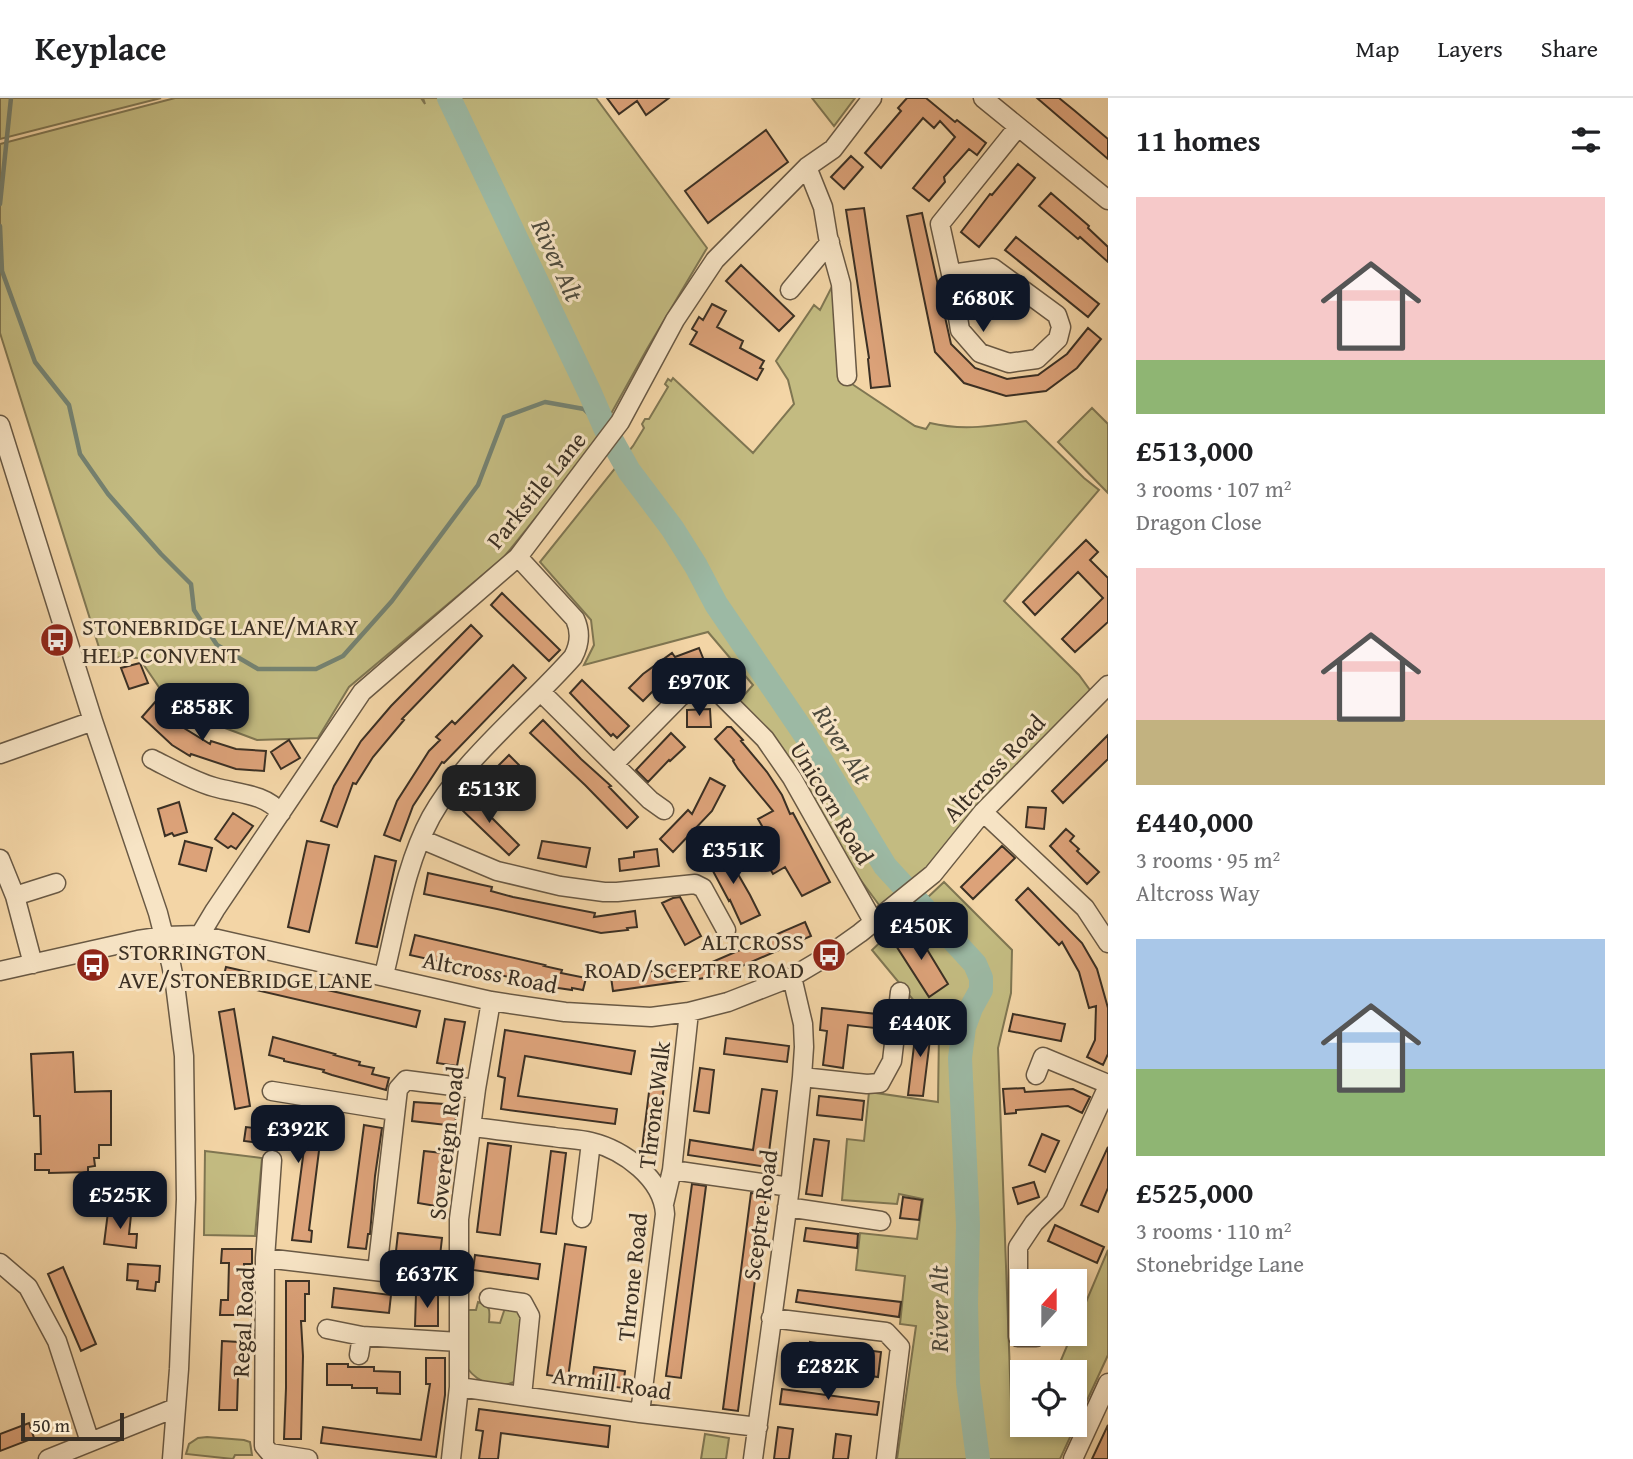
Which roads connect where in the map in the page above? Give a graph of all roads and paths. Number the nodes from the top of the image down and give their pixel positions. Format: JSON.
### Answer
{"nodes":[{"id":1,"x":872,"y":98,"type":"edge"},
{"id":2,"x":984,"y":98,"type":"edge"},
{"id":3,"x":1018,"y":127,"type":"junction"},
{"id":4,"x":807,"y":167,"type":"junction"},
{"id":5,"x":1108,"y":200,"type":"edge"},
{"id":6,"x":830,"y":242,"type":"junction"},
{"id":7,"x":951,"y":274,"type":"junction"},
{"id":8,"x":790,"y":290,"type":"dead end"},
{"id":9,"x":847,"y":376,"type":"dead end"},
{"id":10,"x":0,"y":425,"type":"edge"},
{"id":11,"x":518,"y":557,"type":"junction"},
{"id":12,"x":1108,"y":685,"type":"edge"},
{"id":13,"x":541,"y":692,"type":"junction"},
{"id":14,"x":93,"y":721,"type":"junction"},
{"id":15,"x":0,"y":754,"type":"edge"},
{"id":16,"x":152,"y":759,"type":"dead end"},
{"id":17,"x":614,"y":764,"type":"junction"},
{"id":18,"x":664,"y":810,"type":"dead end"},
{"id":19,"x":983,"y":812,"type":"junction"},
{"id":20,"x":281,"y":813,"type":"junction"},
{"id":21,"x":421,"y":839,"type":"junction"},
{"id":22,"x":0,"y":859,"type":"edge"},
{"id":23,"x":56,"y":883,"type":"dead end"},
{"id":24,"x":15,"y":896,"type":"junction"},
{"id":25,"x":874,"y":922,"type":"junction"},
{"id":26,"x":726,"y":930,"type":"dead end"},
{"id":27,"x":200,"y":935,"type":"junction"},
{"id":28,"x":164,"y":936,"type":"junction"},
{"id":29,"x":1108,"y":942,"type":"edge"},
{"id":30,"x":33,"y":964,"type":"junction"},
{"id":31,"x":0,"y":971,"type":"edge"},
{"id":32,"x":384,"y":975,"type":"junction"},
{"id":33,"x":792,"y":977,"type":"junction"},
{"id":34,"x":900,"y":992,"type":"dead end"},
{"id":35,"x":491,"y":1000,"type":"junction"},
{"id":36,"x":689,"y":1012,"type":"junction"},
{"id":37,"x":1036,"y":1075,"type":"dead end"},
{"id":38,"x":802,"y":1077,"type":"junction"},
{"id":39,"x":1108,"y":1085,"type":"edge"},
{"id":40,"x":476,"y":1089,"type":"junction"},
{"id":41,"x":272,"y":1091,"type":"dead end"},
{"id":42,"x":395,"y":1111,"type":"junction"},
{"id":43,"x":472,"y":1127,"type":"junction"},
{"id":44,"x":591,"y":1142,"type":"junction"},
{"id":45,"x":272,"y":1160,"type":"dead end"},
{"id":46,"x":672,"y":1170,"type":"junction"},
{"id":47,"x":790,"y":1187,"type":"junction"},
{"id":48,"x":664,"y":1203,"type":"junction"},
{"id":49,"x":787,"y":1207,"type":"junction"},
{"id":50,"x":582,"y":1218,"type":"dead end"},
{"id":51,"x":881,"y":1220,"type":"dead end"},
{"id":52,"x":265,"y":1258,"type":"junction"},
{"id":53,"x":0,"y":1262,"type":"edge"},
{"id":54,"x":1018,"y":1269,"type":"edge"},
{"id":55,"x":377,"y":1271,"type":"junction"},
{"id":56,"x":459,"y":1281,"type":"junction"},
{"id":57,"x":489,"y":1298,"type":"dead end"},
{"id":58,"x":771,"y":1318,"type":"junction"},
{"id":59,"x":327,"y":1329,"type":"dead end"},
{"id":60,"x":362,"y":1336,"type":"junction"},
{"id":61,"x":459,"y":1342,"type":"junction"},
{"id":62,"x":359,"y":1355,"type":"dead end"},
{"id":63,"x":1108,"y":1383,"type":"edge"},
{"id":64,"x":459,"y":1387,"type":"junction"},
{"id":65,"x":522,"y":1396,"type":"junction"},
{"id":66,"x":175,"y":1408,"type":"junction"},
{"id":67,"x":640,"y":1413,"type":"junction"},
{"id":68,"x":758,"y":1427,"type":"junction"},
{"id":69,"x":90,"y":1443,"type":"junction"},
{"id":70,"x":48,"y":1459,"type":"edge"},
{"id":71,"x":172,"y":1459,"type":"edge"},
{"id":72,"x":308,"y":1459,"type":"edge"},
{"id":73,"x":451,"y":1459,"type":"edge"},
{"id":74,"x":753,"y":1459,"type":"edge"},
{"id":75,"x":886,"y":1459,"type":"edge"},
{"id":76,"x":1073,"y":1459,"type":"edge"}],
"edges":[{"from":1,"to":4,"type":"street","name":"Parkstile Lane"},
{"from":2,"to":3,"type":"street"},
{"from":3,"to":5,"type":"street"},
{"from":3,"to":7,"type":"street"},
{"from":4,"to":6,"type":"street"},
{"from":4,"to":11,"type":"street","name":"Parkstile Lane"},
{"from":6,"to":8,"type":"street"},
{"from":6,"to":9,"type":"street"},
{"from":7,"to":7,"type":"street"},
{"from":10,"to":14,"type":"street"},
{"from":11,"to":13,"type":"street"},
{"from":11,"to":20,"type":"street","name":"Parkstile Lane"},
{"from":12,"to":19,"type":"street","name":"Altcross Road"},
{"from":13,"to":17,"type":"street"},
{"from":13,"to":21,"type":"street"},
{"from":14,"to":15,"type":"street"},
{"from":14,"to":28,"type":"street"},
{"from":16,"to":20,"type":"street"},
{"from":17,"to":18,"type":"street"},
{"from":17,"to":25,"type":"street","name":"Unicorn Road"},
{"from":19,"to":25,"type":"street","name":"Altcross Road"},
{"from":19,"to":29,"type":"street"},
{"from":20,"to":27,"type":"street","name":"Parkstile Lane"},
{"from":21,"to":26,"type":"street"},
{"from":21,"to":32,"type":"street"},
{"from":22,"to":24,"type":"street"},
{"from":23,"to":24,"type":"street"},
{"from":24,"to":30,"type":"street"},
{"from":25,"to":33,"type":"street","name":"Altcross Road"},
{"from":27,"to":28,"type":"street","name":"Altcross Road"},
{"from":27,"to":32,"type":"street","name":"Altcross Road"},
{"from":28,"to":30,"type":"street","name":"Altcross Road"},
{"from":28,"to":66,"type":"street"},
{"from":30,"to":31,"type":"street","name":"Altcross Road"},
{"from":32,"to":35,"type":"street","name":"Altcross Road"},
{"from":33,"to":36,"type":"street","name":"Altcross Road"},
{"from":33,"to":38,"type":"street","name":"Sceptre Road"},
{"from":34,"to":38,"type":"street"},
{"from":35,"to":36,"type":"street","name":"Altcross Road"},
{"from":35,"to":40,"type":"street","name":"Sovereign Road"},
{"from":36,"to":46,"type":"street","name":"Throne Walk"},
{"from":37,"to":39,"type":"street"},
{"from":38,"to":47,"type":"street","name":"Sceptre Road"},
{"from":39,"to":54,"type":"street"},
{"from":40,"to":42,"type":"street"},
{"from":40,"to":43,"type":"street","name":"Sovereign Road"},
{"from":41,"to":42,"type":"street"},
{"from":42,"to":55,"type":"street"},
{"from":43,"to":44,"type":"street","name":"Throne Road"},
{"from":43,"to":56,"type":"street","name":"Sovereign Road"},
{"from":44,"to":48,"type":"street","name":"Throne Road"},
{"from":44,"to":50,"type":"street"},
{"from":45,"to":52,"type":"street"},
{"from":46,"to":47,"type":"street"},
{"from":46,"to":48,"type":"street","name":"Throne Walk"},
{"from":47,"to":49,"type":"street","name":"Sceptre Road"},
{"from":48,"to":67,"type":"street","name":"Throne Road"},
{"from":49,"to":51,"type":"street"},
{"from":49,"to":58,"type":"street","name":"Sceptre Road"},
{"from":52,"to":55,"type":"street","name":"Regal Road"},
{"from":52,"to":72,"type":"street","name":"Regal Road"},
{"from":53,"to":69,"type":"street"},
{"from":55,"to":56,"type":"street","name":"Regal Road"},
{"from":56,"to":61,"type":"street","name":"Sovereign Road"},
{"from":57,"to":65,"type":"street"},
{"from":58,"to":68,"type":"street","name":"Sceptre Road"},
{"from":58,"to":75,"type":"street"},
{"from":59,"to":60,"type":"street"},
{"from":60,"to":61,"type":"street"},
{"from":60,"to":62,"type":"street"},
{"from":61,"to":64,"type":"street","name":"Sovereign Road"},
{"from":63,"to":76,"type":"street"},
{"from":64,"to":65,"type":"street","name":"Armill Road"},
{"from":64,"to":73,"type":"street","name":"Sovereign Road"},
{"from":65,"to":67,"type":"street","name":"Armill Road"},
{"from":66,"to":69,"type":"street"},
{"from":66,"to":71,"type":"street"},
{"from":67,"to":68,"type":"street","name":"Armill Road"},
{"from":68,"to":74,"type":"street","name":"Sceptre Road"},
{"from":69,"to":70,"type":"street"}]}
